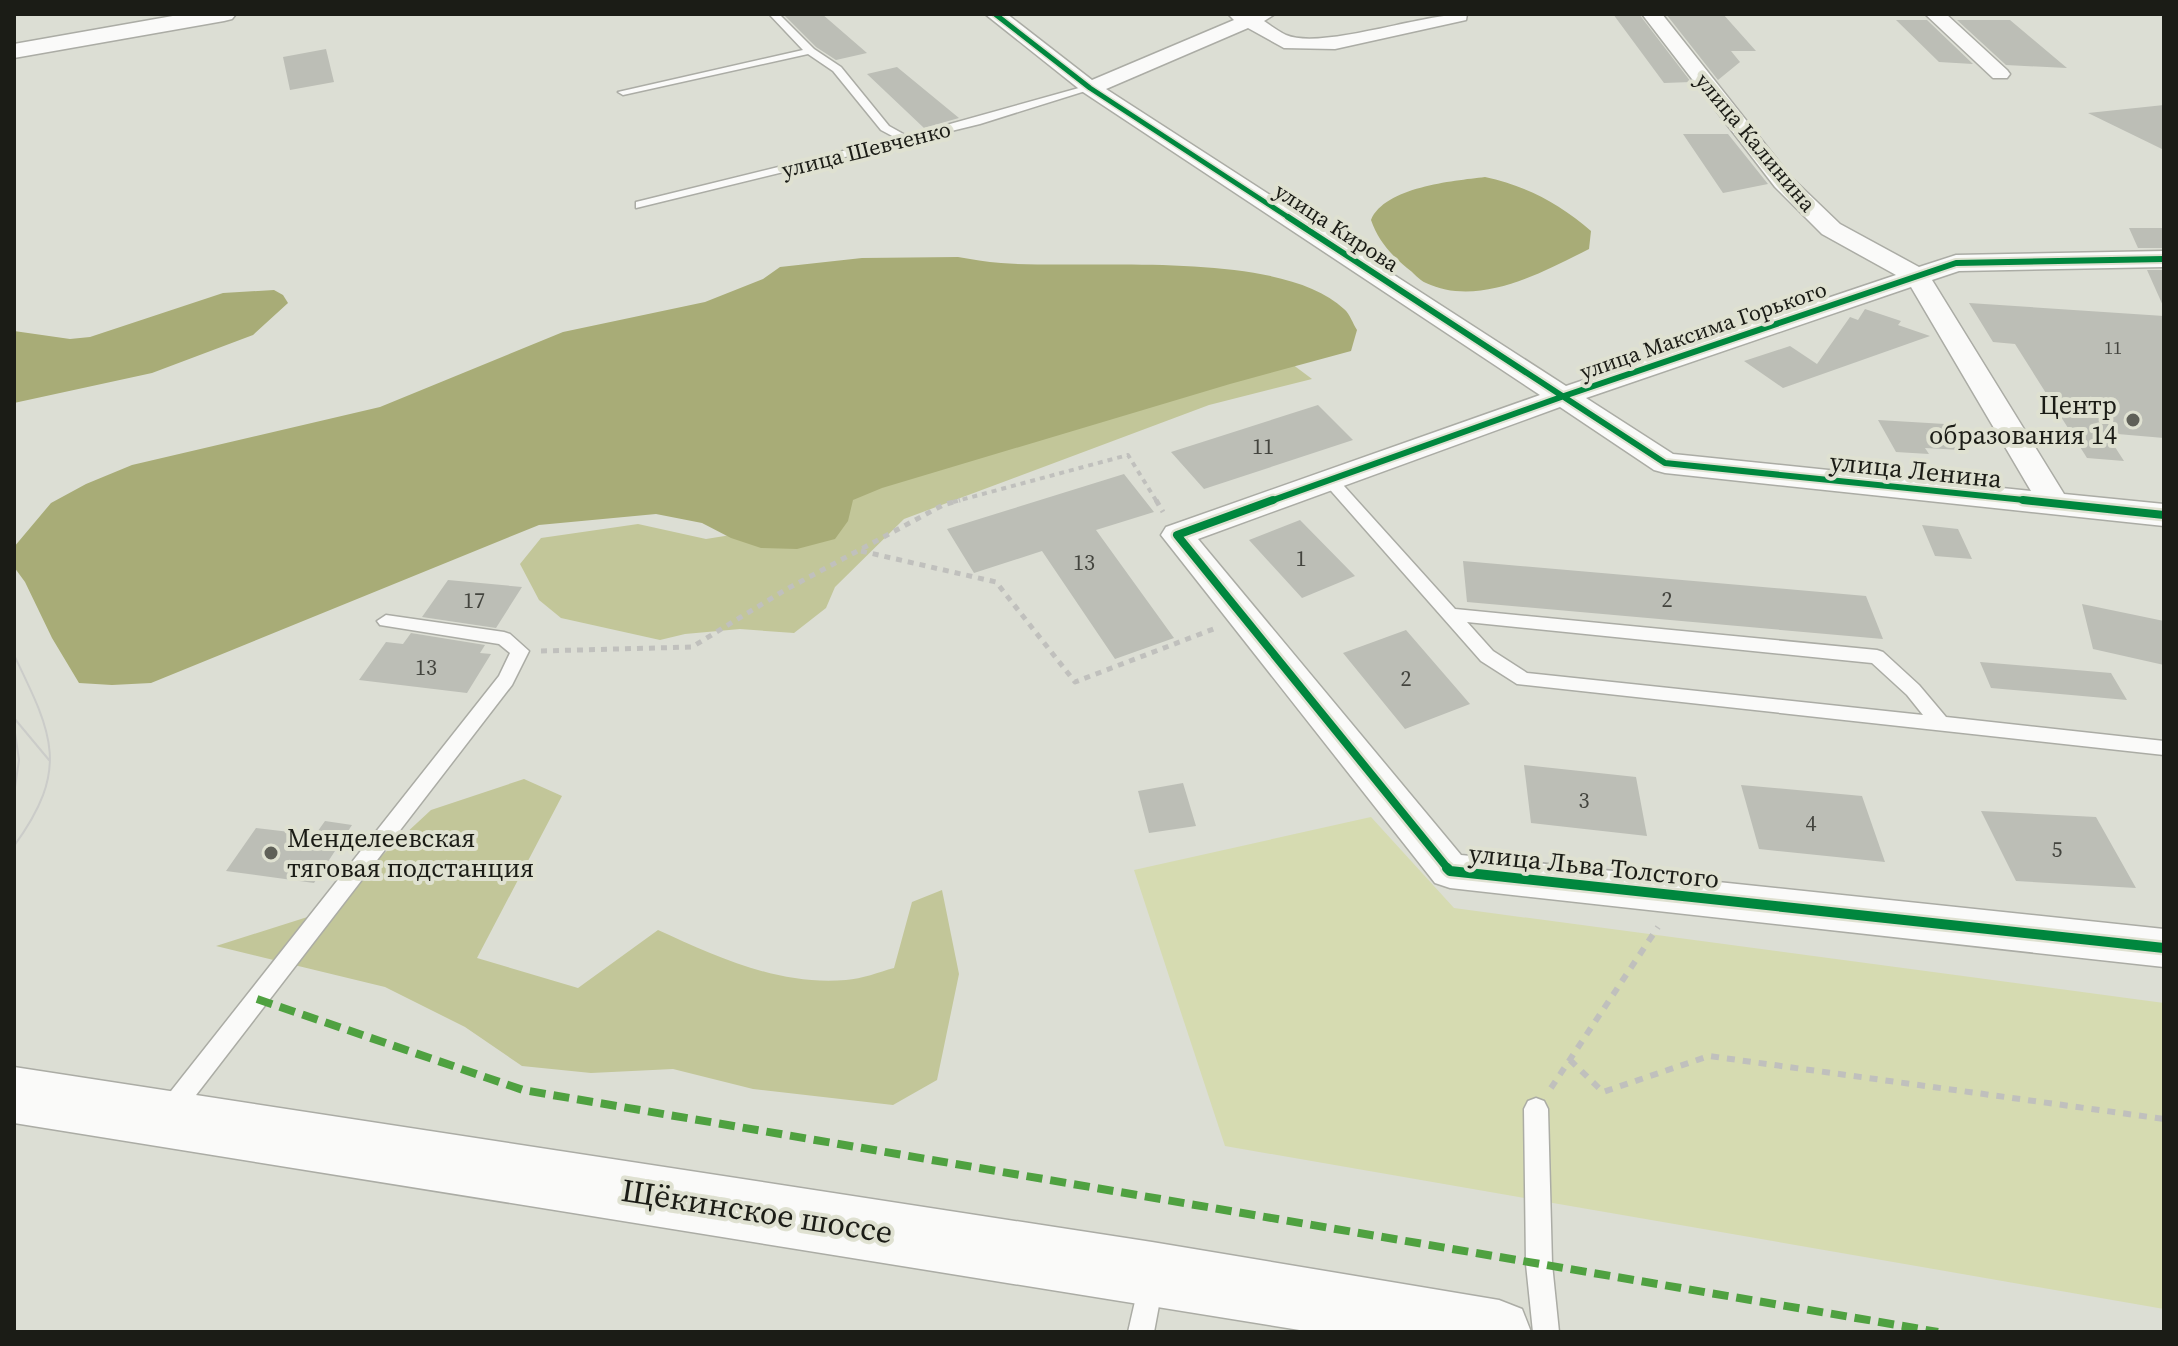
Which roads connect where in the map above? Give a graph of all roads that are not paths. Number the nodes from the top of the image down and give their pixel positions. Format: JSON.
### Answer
{"nodes":[{"id":1,"x":224,"y":14,"type":"edge"},
{"id":2,"x":774,"y":14,"type":"edge"},
{"id":3,"x":995,"y":14,"type":"edge"},
{"id":4,"x":1652,"y":14,"type":"edge"},
{"id":5,"x":1935,"y":14,"type":"edge"},
{"id":6,"x":1251,"y":16,"type":"edge"},
{"id":7,"x":1459,"y":16,"type":"edge"},
{"id":8,"x":14,"y":51,"type":"edge"},
{"id":9,"x":810,"y":51,"type":"junction"},
{"id":10,"x":2000,"y":74,"type":"dead end"},
{"id":11,"x":1090,"y":88,"type":"junction"},
{"id":12,"x":623,"y":92,"type":"dead end"},
{"id":13,"x":905,"y":139,"type":"junction"},
{"id":14,"x":640,"y":205,"type":"dead end"},
{"id":15,"x":2164,"y":259,"type":"edge"},
{"id":16,"x":1917,"y":276,"type":"junction"},
{"id":17,"x":1564,"y":396,"type":"junction"},
{"id":18,"x":1665,"y":463,"type":"joint"},
{"id":19,"x":1330,"y":480,"type":"junction"},
{"id":20,"x":2055,"y":505,"type":"junction"},
{"id":21,"x":2164,"y":515,"type":"edge"},
{"id":22,"x":1177,"y":535,"type":"joint"},
{"id":23,"x":1448,"y":614,"type":"junction"},
{"id":24,"x":386,"y":621,"type":"dead end"},
{"id":25,"x":1941,"y":724,"type":"junction"},
{"id":26,"x":2164,"y":748,"type":"edge"},
{"id":27,"x":2164,"y":948,"type":"edge"},
{"id":28,"x":14,"y":1095,"type":"edge"},
{"id":29,"x":1536,"y":1109,"type":"road end"},
{"id":30,"x":164,"y":1118,"type":"junction"},
{"id":31,"x":1152,"y":1273,"type":"junction"},
{"id":32,"x":1141,"y":1332,"type":"edge"},
{"id":33,"x":1499,"y":1332,"type":"edge"},
{"id":34,"x":1546,"y":1332,"type":"edge"}],
"edges":[{"from":1,"to":8,"type":"main road"},
{"from":2,"to":9,"type":"lane"},
{"from":3,"to":11,"type":"street","name":"улица Кирова"},
{"from":4,"to":16,"type":"street","name":"улица Калинина"},
{"from":5,"to":10,"type":"street"},
{"from":6,"to":7,"type":"street"},
{"from":6,"to":11,"type":"street"},
{"from":9,"to":12,"type":"lane"},
{"from":9,"to":13,"type":"lane"},
{"from":11,"to":13,"type":"lane","name":"улица Шевченко"},
{"from":11,"to":17,"type":"street","name":"улица Кирова"},
{"from":13,"to":14,"type":"lane","name":"улица Шевченко"},
{"from":15,"to":16,"type":"street","name":"улица Максима Горького"},
{"from":16,"to":17,"type":"street","name":"улица Максима Горького"},
{"from":16,"to":20,"type":"street"},
{"from":17,"to":18,"type":"street","name":"улица Кирова"},
{"from":17,"to":19,"type":"street","name":"улица Максима Горького"},
{"from":18,"to":20,"type":"street","name":"улица Ленина"},
{"from":19,"to":22,"type":"street","name":"улица Максима Горького"},
{"from":19,"to":23,"type":"lane"},
{"from":20,"to":21,"type":"street","name":"улица Ленина"},
{"from":22,"to":27,"type":"street","name":"улица Льва Толстого"},
{"from":23,"to":25,"type":"lane"},
{"from":23,"to":25,"type":"lane"},
{"from":24,"to":30,"type":"lane"},
{"from":25,"to":26,"type":"lane"},
{"from":28,"to":30,"type":"main road","name":"Щёкинское шоссе"},
{"from":29,"to":34,"type":"lane"},
{"from":30,"to":31,"type":"main road","name":"Щёкинское шоссе"},
{"from":31,"to":32,"type":"lane"},
{"from":31,"to":33,"type":"main road","name":"Щёкинское шоссе"}]}
